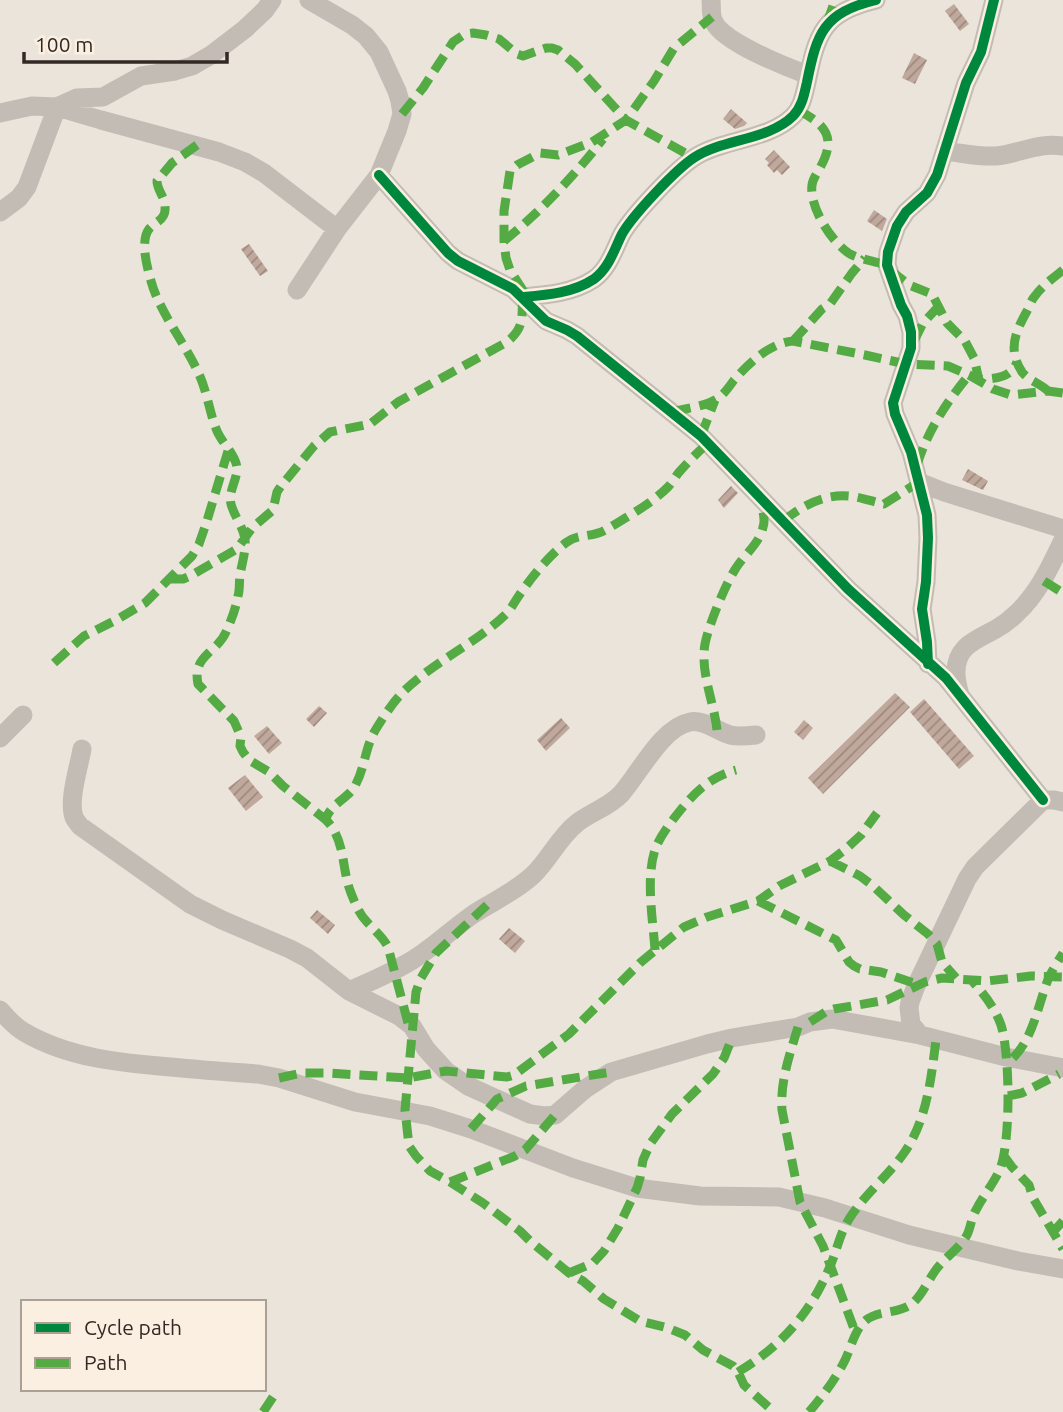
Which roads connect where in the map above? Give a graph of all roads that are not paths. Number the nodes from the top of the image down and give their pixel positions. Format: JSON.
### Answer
{"nodes":[{"id":1,"x":272,"y":0,"type":"edge"},
{"id":2,"x":309,"y":0,"type":"edge"},
{"id":3,"x":711,"y":0,"type":"edge"},
{"id":4,"x":876,"y":0,"type":"edge"},
{"id":5,"x":994,"y":0,"type":"edge"},
{"id":6,"x":808,"y":75,"type":"junction"},
{"id":7,"x":57,"y":107,"type":"junction"},
{"id":8,"x":0,"y":113,"type":"edge"},
{"id":9,"x":1063,"y":146,"type":"edge"},
{"id":10,"x":945,"y":151,"type":"junction"},
{"id":11,"x":379,"y":175,"type":"junction"},
{"id":12,"x":0,"y":212,"type":"edge"},
{"id":13,"x":337,"y":229,"type":"junction"},
{"id":14,"x":297,"y":290,"type":"dead end"},
{"id":15,"x":523,"y":297,"type":"junction"},
{"id":16,"x":919,"y":482,"type":"junction"},
{"id":17,"x":1063,"y":529,"type":"edge"},
{"id":18,"x":1063,"y":540,"type":"edge"},
{"id":19,"x":928,"y":664,"type":"junction"},
{"id":20,"x":960,"y":696,"type":"junction"},
{"id":21,"x":23,"y":715,"type":"dead end"},
{"id":22,"x":756,"y":735,"type":"dead end"},
{"id":23,"x":0,"y":738,"type":"edge"},
{"id":24,"x":82,"y":749,"type":"dead end"},
{"id":25,"x":1043,"y":800,"type":"junction"},
{"id":26,"x":1063,"y":803,"type":"edge"},
{"id":27,"x":349,"y":991,"type":"junction"},
{"id":28,"x":0,"y":1010,"type":"edge"},
{"id":29,"x":920,"y":1035,"type":"junction"},
{"id":30,"x":1063,"y":1068,"type":"edge"},
{"id":31,"x":1063,"y":1269,"type":"edge"}],
"edges":[{"from":1,"to":7,"type":"street"},
{"from":2,"to":11,"type":"street"},
{"from":3,"to":6,"type":"street"},
{"from":4,"to":6,"type":"street"},
{"from":5,"to":10,"type":"street"},
{"from":6,"to":15,"type":"street"},
{"from":7,"to":8,"type":"street"},
{"from":7,"to":12,"type":"street"},
{"from":7,"to":13,"type":"street"},
{"from":9,"to":10,"type":"street"},
{"from":10,"to":16,"type":"street"},
{"from":11,"to":13,"type":"street"},
{"from":11,"to":15,"type":"street"},
{"from":13,"to":14,"type":"street"},
{"from":15,"to":19,"type":"street"},
{"from":16,"to":17,"type":"street"},
{"from":16,"to":19,"type":"street"},
{"from":18,"to":20,"type":"street"},
{"from":19,"to":20,"type":"street"},
{"from":20,"to":25,"type":"street"},
{"from":21,"to":23,"type":"street"},
{"from":22,"to":27,"type":"street"},
{"from":24,"to":27,"type":"street"},
{"from":25,"to":26,"type":"street"},
{"from":25,"to":29,"type":"street"},
{"from":27,"to":29,"type":"street"},
{"from":28,"to":31,"type":"street"},
{"from":29,"to":30,"type":"street"}]}
